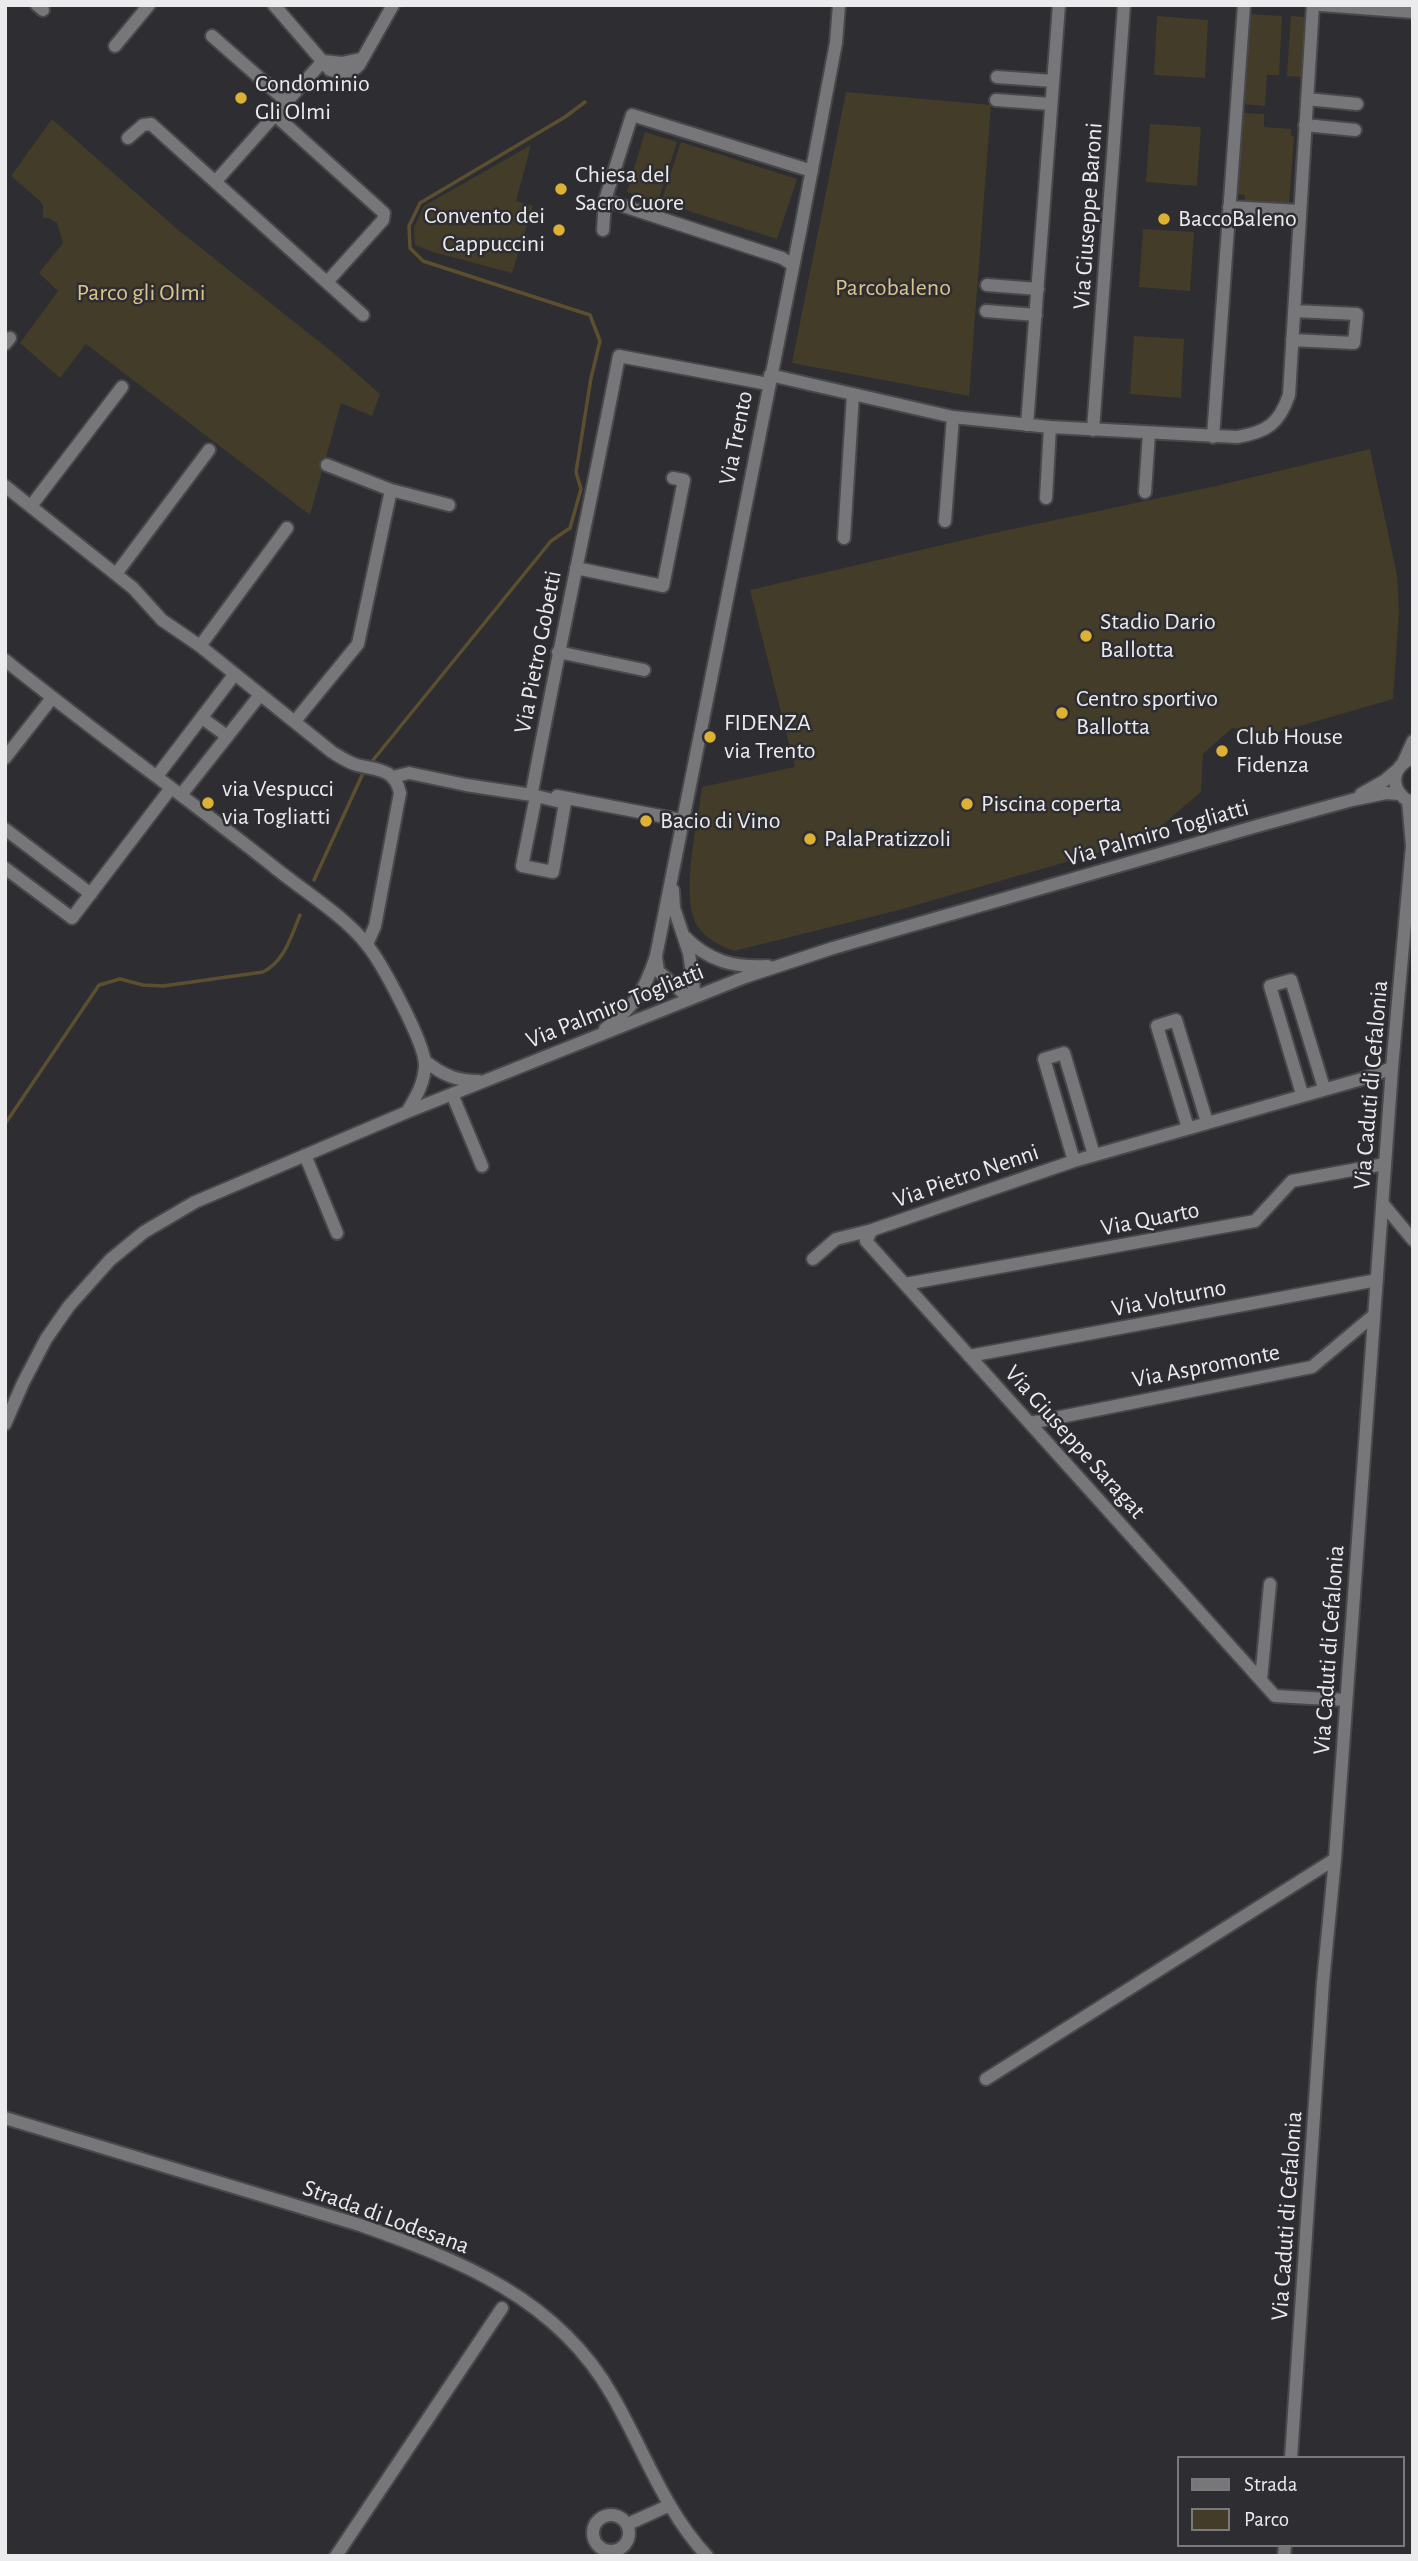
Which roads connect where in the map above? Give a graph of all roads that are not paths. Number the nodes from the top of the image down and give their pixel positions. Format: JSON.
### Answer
{"nodes":[{"id":1,"x":149,"y":5,"type":"edge"},
{"id":2,"x":274,"y":5,"type":"edge"},
{"id":3,"x":393,"y":5,"type":"edge"},
{"id":4,"x":1059,"y":5,"type":"edge"},
{"id":5,"x":1124,"y":5,"type":"edge"},
{"id":6,"x":1244,"y":5,"type":"edge"},
{"id":7,"x":1313,"y":5,"type":"edge"},
{"id":8,"x":1321,"y":5,"type":"edge"},
{"id":9,"x":841,"y":7,"type":"edge"},
{"id":10,"x":1413,"y":12,"type":"edge"},
{"id":11,"x":212,"y":36,"type":"dead end"},
{"id":12,"x":115,"y":46,"type":"dead end"},
{"id":13,"x":323,"y":61,"type":"junction"},
{"id":14,"x":997,"y":77,"type":"dead end"},
{"id":15,"x":1053,"y":81,"type":"junction"},
{"id":16,"x":1307,"y":99,"type":"junction"},
{"id":17,"x":996,"y":100,"type":"dead end"},
{"id":18,"x":286,"y":102,"type":"junction"},
{"id":19,"x":1051,"y":104,"type":"junction"},
{"id":20,"x":1357,"y":104,"type":"dead end"},
{"id":21,"x":275,"y":115,"type":"junction"},
{"id":22,"x":1305,"y":125,"type":"junction"},
{"id":23,"x":1355,"y":130,"type":"dead end"},
{"id":24,"x":128,"y":138,"type":"dead end"},
{"id":25,"x":812,"y":171,"type":"junction"},
{"id":26,"x":216,"y":181,"type":"junction"},
{"id":27,"x":605,"y":200,"type":"junction"},
{"id":28,"x":1229,"y":207,"type":"junction"},
{"id":29,"x":1300,"y":211,"type":"junction"},
{"id":30,"x":603,"y":230,"type":"dead end"},
{"id":31,"x":793,"y":265,"type":"junction"},
{"id":32,"x":327,"y":282,"type":"junction"},
{"id":33,"x":987,"y":285,"type":"dead end"},
{"id":34,"x":1038,"y":289,"type":"junction"},
{"id":35,"x":986,"y":311,"type":"dead end"},
{"id":36,"x":1294,"y":312,"type":"junction"},
{"id":37,"x":363,"y":315,"type":"dead end"},
{"id":38,"x":1035,"y":315,"type":"junction"},
{"id":39,"x":1292,"y":340,"type":"junction"},
{"id":40,"x":769,"y":380,"type":"junction"},
{"id":41,"x":122,"y":387,"type":"dead end"},
{"id":42,"x":853,"y":394,"type":"junction"},
{"id":43,"x":953,"y":417,"type":"junction"},
{"id":44,"x":1027,"y":425,"type":"junction"},
{"id":45,"x":1050,"y":427,"type":"junction"},
{"id":46,"x":1093,"y":430,"type":"junction"},
{"id":47,"x":1149,"y":433,"type":"junction"},
{"id":48,"x":1213,"y":437,"type":"junction"},
{"id":49,"x":209,"y":450,"type":"dead end"},
{"id":50,"x":327,"y":465,"type":"dead end"},
{"id":51,"x":673,"y":478,"type":"dead end"},
{"id":52,"x":5,"y":486,"type":"edge"},
{"id":53,"x":391,"y":490,"type":"junction"},
{"id":54,"x":1145,"y":492,"type":"dead end"},
{"id":55,"x":1046,"y":498,"type":"dead end"},
{"id":56,"x":449,"y":505,"type":"dead end"},
{"id":57,"x":31,"y":506,"type":"junction"},
{"id":58,"x":945,"y":521,"type":"dead end"},
{"id":59,"x":287,"y":528,"type":"dead end"},
{"id":60,"x":844,"y":538,"type":"dead end"},
{"id":61,"x":576,"y":568,"type":"junction"},
{"id":62,"x":116,"y":573,"type":"junction"},
{"id":63,"x":200,"y":646,"type":"junction"},
{"id":64,"x":558,"y":652,"type":"junction"},
{"id":65,"x":5,"y":660,"type":"edge"},
{"id":66,"x":644,"y":670,"type":"dead end"},
{"id":67,"x":234,"y":675,"type":"junction"},
{"id":68,"x":260,"y":695,"type":"junction"},
{"id":69,"x":52,"y":698,"type":"junction"},
{"id":70,"x":202,"y":719,"type":"junction"},
{"id":71,"x":295,"y":721,"type":"junction"},
{"id":72,"x":227,"y":736,"type":"junction"},
{"id":73,"x":1413,"y":741,"type":"edge"},
{"id":74,"x":5,"y":758,"type":"edge"},
{"id":75,"x":1405,"y":763,"type":"edge"},
{"id":76,"x":157,"y":776,"type":"junction"},
{"id":77,"x":393,"y":777,"type":"junction"},
{"id":78,"x":176,"y":791,"type":"junction"},
{"id":79,"x":533,"y":794,"type":"junction"},
{"id":80,"x":1407,"y":799,"type":"edge"},
{"id":81,"x":1352,"y":800,"type":"junction"},
{"id":82,"x":676,"y":819,"type":"dead end"},
{"id":83,"x":5,"y":829,"type":"edge"},
{"id":84,"x":1412,"y":845,"type":"edge"},
{"id":85,"x":5,"y":868,"type":"edge"},
{"id":86,"x":672,"y":872,"type":"junction"},
{"id":87,"x":91,"y":894,"type":"junction"},
{"id":88,"x":682,"y":933,"type":"junction"},
{"id":89,"x":367,"y":944,"type":"junction"},
{"id":90,"x":656,"y":956,"type":"junction"},
{"id":91,"x":786,"y":964,"type":"junction"},
{"id":92,"x":692,"y":997,"type":"junction"},
{"id":93,"x":591,"y":1040,"type":"junction"},
{"id":94,"x":425,"y":1061,"type":"junction"},
{"id":95,"x":1392,"y":1068,"type":"junction"},
{"id":96,"x":437,"y":1070,"type":"junction"},
{"id":97,"x":424,"y":1079,"type":"junction"},
{"id":98,"x":483,"y":1082,"type":"junction"},
{"id":99,"x":1324,"y":1088,"type":"junction"},
{"id":100,"x":1302,"y":1094,"type":"junction"},
{"id":101,"x":446,"y":1096,"type":"junction"},
{"id":102,"x":407,"y":1112,"type":"junction"},
{"id":103,"x":1208,"y":1122,"type":"junction"},
{"id":104,"x":1188,"y":1128,"type":"junction"},
{"id":105,"x":305,"y":1155,"type":"junction"},
{"id":106,"x":1094,"y":1155,"type":"junction"},
{"id":107,"x":1074,"y":1161,"type":"junction"},
{"id":108,"x":1385,"y":1164,"type":"junction"},
{"id":109,"x":482,"y":1166,"type":"dead end"},
{"id":110,"x":1382,"y":1204,"type":"junction"},
{"id":111,"x":872,"y":1230,"type":"junction"},
{"id":112,"x":337,"y":1233,"type":"dead end"},
{"id":113,"x":1413,"y":1240,"type":"edge"},
{"id":114,"x":813,"y":1259,"type":"dead end"},
{"id":115,"x":1377,"y":1280,"type":"junction"},
{"id":116,"x":905,"y":1284,"type":"junction"},
{"id":117,"x":1374,"y":1315,"type":"junction"},
{"id":118,"x":970,"y":1356,"type":"junction"},
{"id":119,"x":1030,"y":1423,"type":"junction"},
{"id":120,"x":5,"y":1424,"type":"edge"},
{"id":121,"x":1270,"y":1584,"type":"dead end"},
{"id":122,"x":1261,"y":1680,"type":"junction"},
{"id":123,"x":1346,"y":1700,"type":"junction"},
{"id":124,"x":1335,"y":1859,"type":"junction"},
{"id":125,"x":986,"y":2079,"type":"dead end"},
{"id":126,"x":5,"y":2118,"type":"edge"},
{"id":127,"x":502,"y":2308,"type":"dead end"},
{"id":128,"x":1291,"y":2456,"type":"edge"},
{"id":129,"x":670,"y":2505,"type":"junction"},
{"id":130,"x":628,"y":2524,"type":"junction"},
{"id":131,"x":606,"y":2553,"type":"edge"},
{"id":132,"x":336,"y":2556,"type":"edge"},
{"id":133,"x":706,"y":2556,"type":"edge"}],
"edges":[{"from":1,"to":12,"type":"street"},
{"from":2,"to":13,"type":"street"},
{"from":3,"to":13,"type":"street"},
{"from":4,"to":15,"type":"street","name":"Via Giuseppe Baroni"},
{"from":5,"to":46,"type":"street","name":"Via Giuseppe Baroni"},
{"from":6,"to":28,"type":"street"},
{"from":7,"to":16,"type":"street"},
{"from":8,"to":10,"type":"street"},
{"from":9,"to":25,"type":"street","name":"Via Trento"},
{"from":11,"to":18,"type":"street"},
{"from":13,"to":18,"type":"street"},
{"from":14,"to":15,"type":"street"},
{"from":15,"to":19,"type":"street","name":"Via Giuseppe Baroni"},
{"from":16,"to":20,"type":"street"},
{"from":16,"to":22,"type":"street"},
{"from":17,"to":19,"type":"street"},
{"from":18,"to":21,"type":"street"},
{"from":19,"to":34,"type":"street","name":"Via Giuseppe Baroni"},
{"from":21,"to":26,"type":"street"},
{"from":21,"to":32,"type":"street"},
{"from":22,"to":23,"type":"street"},
{"from":22,"to":29,"type":"street"},
{"from":24,"to":26,"type":"street"},
{"from":25,"to":27,"type":"street"},
{"from":25,"to":31,"type":"street","name":"Via Trento"},
{"from":26,"to":32,"type":"street"},
{"from":27,"to":30,"type":"street"},
{"from":27,"to":31,"type":"street"},
{"from":28,"to":29,"type":"street"},
{"from":28,"to":48,"type":"street"},
{"from":29,"to":36,"type":"street"},
{"from":31,"to":40,"type":"street","name":"Via Trento"},
{"from":32,"to":37,"type":"street"},
{"from":33,"to":34,"type":"street"},
{"from":34,"to":38,"type":"street","name":"Via Giuseppe Baroni"},
{"from":35,"to":38,"type":"street"},
{"from":36,"to":39,"type":"street"},
{"from":36,"to":39,"type":"street"},
{"from":38,"to":44,"type":"street","name":"Via Giuseppe Baroni"},
{"from":39,"to":48,"type":"street","name":"Via Pietro Gobetti"},
{"from":40,"to":42,"type":"street","name":"Via Pietro Gobetti"},
{"from":40,"to":61,"type":"street","name":"Via Pietro Gobetti"},
{"from":40,"to":86,"type":"street","name":"Via Trento"},
{"from":41,"to":57,"type":"street"},
{"from":42,"to":43,"type":"street","name":"Via Pietro Gobetti"},
{"from":42,"to":60,"type":"street"},
{"from":43,"to":44,"type":"street","name":"Via Pietro Gobetti"},
{"from":43,"to":58,"type":"street"},
{"from":44,"to":45,"type":"street","name":"Via Pietro Gobetti"},
{"from":45,"to":46,"type":"street","name":"Via Pietro Gobetti"},
{"from":45,"to":55,"type":"street"},
{"from":46,"to":47,"type":"street","name":"Via Pietro Gobetti"},
{"from":47,"to":48,"type":"street","name":"Via Pietro Gobetti"},
{"from":47,"to":54,"type":"street"},
{"from":49,"to":62,"type":"street"},
{"from":50,"to":53,"type":"street"},
{"from":51,"to":61,"type":"street"},
{"from":52,"to":57,"type":"street"},
{"from":53,"to":56,"type":"street"},
{"from":53,"to":71,"type":"street"},
{"from":57,"to":62,"type":"street"},
{"from":59,"to":63,"type":"street"},
{"from":61,"to":64,"type":"street","name":"Via Pietro Gobetti"},
{"from":62,"to":63,"type":"street"},
{"from":63,"to":67,"type":"street"},
{"from":64,"to":66,"type":"street"},
{"from":64,"to":79,"type":"street","name":"Via Pietro Gobetti"},
{"from":65,"to":69,"type":"street"},
{"from":67,"to":68,"type":"street"},
{"from":67,"to":70,"type":"street"},
{"from":68,"to":71,"type":"street"},
{"from":68,"to":72,"type":"street"},
{"from":69,"to":74,"type":"street"},
{"from":69,"to":76,"type":"street"},
{"from":70,"to":72,"type":"street"},
{"from":70,"to":76,"type":"street"},
{"from":71,"to":77,"type":"street"},
{"from":72,"to":78,"type":"street"},
{"from":73,"to":75,"type":"street"},
{"from":75,"to":80,"type":"street"},
{"from":75,"to":81,"type":"street","name":"Via Palmiro Togliatti"},
{"from":76,"to":78,"type":"street"},
{"from":77,"to":79,"type":"street"},
{"from":77,"to":89,"type":"street"},
{"from":78,"to":87,"type":"street"},
{"from":78,"to":89,"type":"street"},
{"from":79,"to":79,"type":"street","name":"Via Pietro Gobetti"},
{"from":79,"to":82,"type":"street"},
{"from":80,"to":81,"type":"street","name":"Via Palmiro Togliatti"},
{"from":80,"to":84,"type":"street","name":"Via Caduti di Cefalonia"},
{"from":81,"to":91,"type":"street","name":"Via Palmiro Togliatti"},
{"from":83,"to":87,"type":"street"},
{"from":84,"to":95,"type":"street","name":"Via Caduti di Cefalonia"},
{"from":85,"to":87,"type":"street"},
{"from":86,"to":88,"type":"street","name":"Via Trento"},
{"from":86,"to":90,"type":"street","name":"Via Trento"},
{"from":88,"to":91,"type":"street"},
{"from":88,"to":92,"type":"street","name":"Via Trento"},
{"from":89,"to":94,"type":"street"},
{"from":90,"to":92,"type":"street"},
{"from":90,"to":93,"type":"street","name":"Via Trento"},
{"from":91,"to":92,"type":"street","name":"Via Palmiro Togliatti"},
{"from":92,"to":93,"type":"street","name":"Via Palmiro Togliatti"},
{"from":93,"to":98,"type":"street","name":"Via Palmiro Togliatti"},
{"from":94,"to":96,"type":"street"},
{"from":94,"to":97,"type":"street"},
{"from":95,"to":99,"type":"street","name":"Via Pietro Nenni"},
{"from":95,"to":108,"type":"street","name":"Via Caduti di Cefalonia"},
{"from":96,"to":98,"type":"street"},
{"from":96,"to":101,"type":"street"},
{"from":97,"to":101,"type":"street"},
{"from":97,"to":102,"type":"street"},
{"from":98,"to":101,"type":"street","name":"Via Palmiro Togliatti"},
{"from":99,"to":100,"type":"street","name":"Via Pietro Nenni"},
{"from":99,"to":100,"type":"street"},
{"from":100,"to":103,"type":"street","name":"Via Pietro Nenni"},
{"from":101,"to":102,"type":"street","name":"Via Palmiro Togliatti"},
{"from":101,"to":109,"type":"street"},
{"from":102,"to":105,"type":"street","name":"Via Palmiro Togliatti"},
{"from":103,"to":104,"type":"street","name":"Via Pietro Nenni"},
{"from":103,"to":104,"type":"street"},
{"from":104,"to":106,"type":"street","name":"Via Pietro Nenni"},
{"from":105,"to":112,"type":"street"},
{"from":105,"to":120,"type":"street","name":"Via Palmiro Togliatti"},
{"from":106,"to":107,"type":"street","name":"Via Pietro Nenni"},
{"from":106,"to":107,"type":"street","name":"Via Pietro Nenni"},
{"from":107,"to":111,"type":"street","name":"Via Pietro Nenni"},
{"from":108,"to":110,"type":"street","name":"Via Caduti di Cefalonia"},
{"from":108,"to":116,"type":"street","name":"Via Quarto"},
{"from":110,"to":113,"type":"street"},
{"from":110,"to":115,"type":"street","name":"Via Caduti di Cefalonia"},
{"from":111,"to":114,"type":"street","name":"Via Pietro Nenni"},
{"from":111,"to":116,"type":"street","name":"Via Giuseppe Saragat"},
{"from":115,"to":117,"type":"street","name":"Via Caduti di Cefalonia"},
{"from":115,"to":118,"type":"street","name":"Via Volturno"},
{"from":116,"to":118,"type":"street","name":"Via Giuseppe Saragat"},
{"from":117,"to":119,"type":"street","name":"Via Aspromonte"},
{"from":117,"to":123,"type":"street","name":"Via Caduti di Cefalonia"},
{"from":118,"to":119,"type":"street","name":"Via Giuseppe Saragat"},
{"from":119,"to":122,"type":"street","name":"Via Giuseppe Saragat"},
{"from":121,"to":122,"type":"street"},
{"from":122,"to":123,"type":"street","name":"Via Giuseppe Saragat"},
{"from":123,"to":124,"type":"street","name":"Via Caduti di Cefalonia"},
{"from":124,"to":125,"type":"street"},
{"from":124,"to":128,"type":"street","name":"Via Caduti di Cefalonia"},
{"from":126,"to":129,"type":"street","name":"Strada di Lodesana"},
{"from":127,"to":132,"type":"street"},
{"from":129,"to":130,"type":"street"},
{"from":129,"to":133,"type":"street","name":"Strada di Lodesana"},
{"from":130,"to":131,"type":"street"},
{"from":130,"to":131,"type":"street"}]}
